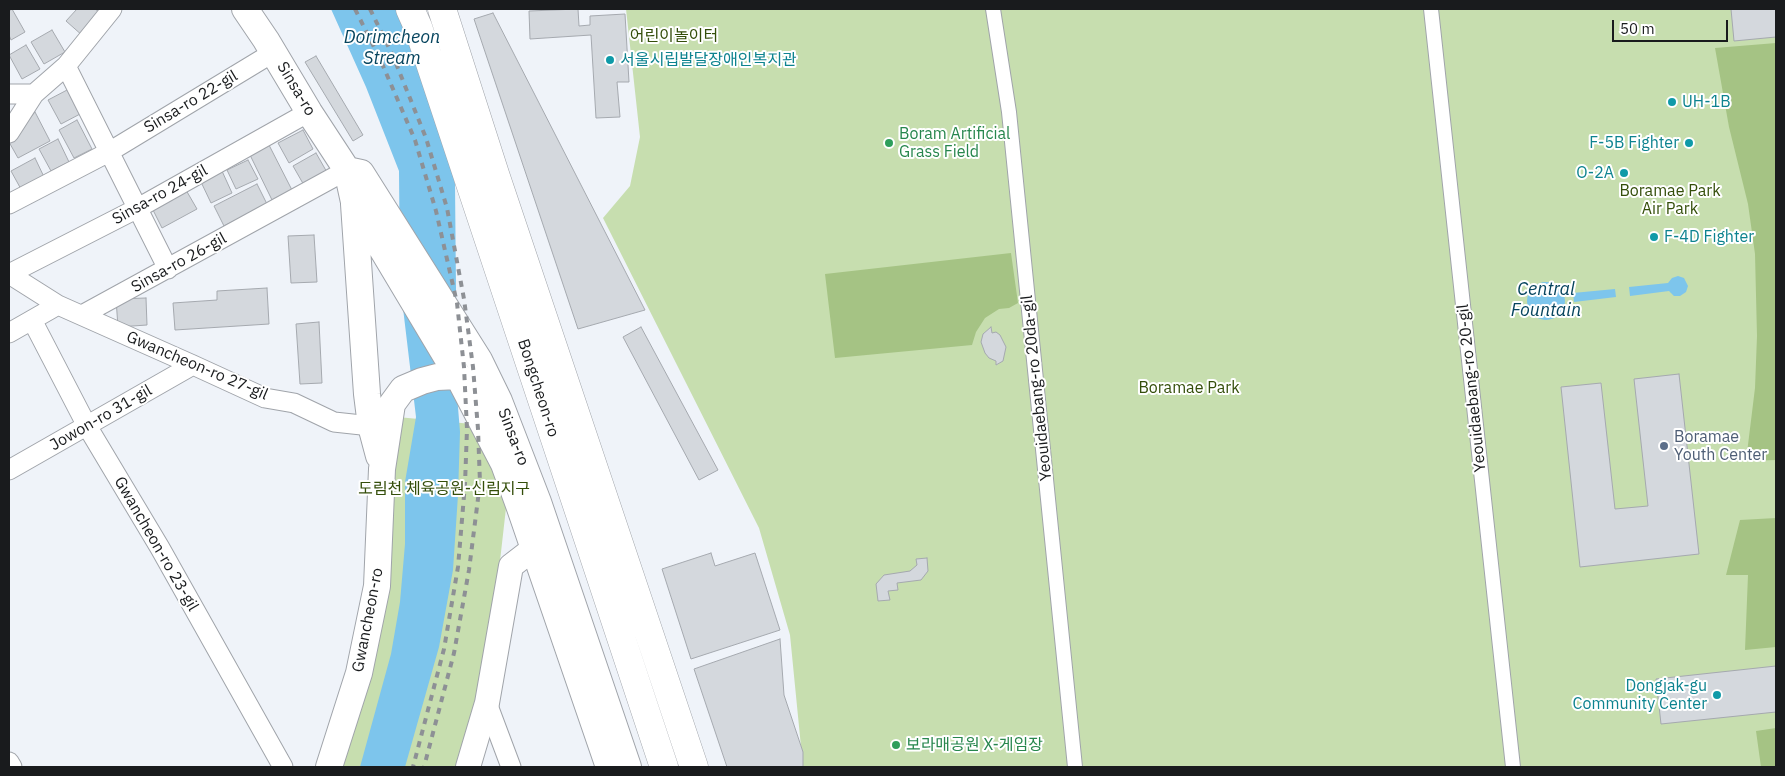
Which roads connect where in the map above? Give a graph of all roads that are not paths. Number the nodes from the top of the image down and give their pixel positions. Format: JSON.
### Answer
{"nodes":[{"id":1,"x":112,"y":9,"type":"edge"},
{"id":2,"x":245,"y":9,"type":"edge"},
{"id":3,"x":994,"y":9,"type":"edge"},
{"id":4,"x":1431,"y":9,"type":"edge"},
{"id":5,"x":442,"y":10,"type":"edge"},
{"id":6,"x":414,"y":18,"type":"edge"},
{"id":7,"x":274,"y":52,"type":"junction"},
{"id":8,"x":66,"y":66,"type":"junction"},
{"id":9,"x":9,"y":94,"type":"edge"},
{"id":10,"x":34,"y":94,"type":"junction"},
{"id":11,"x":309,"y":112,"type":"junction"},
{"id":12,"x":9,"y":133,"type":"edge"},
{"id":13,"x":109,"y":152,"type":"junction"},
{"id":14,"x":354,"y":172,"type":"junction"},
{"id":15,"x":9,"y":204,"type":"edge"},
{"id":16,"x":138,"y":208,"type":"junction"},
{"id":17,"x":361,"y":212,"type":"junction"},
{"id":18,"x":168,"y":269,"type":"junction"},
{"id":19,"x":9,"y":274,"type":"edge"},
{"id":20,"x":58,"y":305,"type":"junction"},
{"id":21,"x":82,"y":315,"type":"junction"},
{"id":22,"x":32,"y":320,"type":"junction"},
{"id":23,"x":9,"y":333,"type":"edge"},
{"id":24,"x":193,"y":364,"type":"junction"},
{"id":25,"x":458,"y":376,"type":"junction"},
{"id":26,"x":87,"y":426,"type":"junction"},
{"id":27,"x":371,"y":426,"type":"junction"},
{"id":28,"x":382,"y":469,"type":"junction"},
{"id":29,"x":9,"y":470,"type":"edge"},
{"id":30,"x":529,"y":505,"type":"junction"},
{"id":31,"x":533,"y":549,"type":"junction"},
{"id":32,"x":487,"y":703,"type":"junction"},
{"id":33,"x":9,"y":762,"type":"edge"},
{"id":34,"x":12,"y":767,"type":"edge"},
{"id":35,"x":283,"y":767,"type":"edge"},
{"id":36,"x":329,"y":767,"type":"edge"},
{"id":37,"x":468,"y":767,"type":"edge"},
{"id":38,"x":512,"y":767,"type":"edge"},
{"id":39,"x":609,"y":767,"type":"edge"},
{"id":40,"x":628,"y":767,"type":"edge"},
{"id":41,"x":664,"y":767,"type":"edge"},
{"id":42,"x":694,"y":767,"type":"edge"},
{"id":43,"x":1075,"y":767,"type":"edge"},
{"id":44,"x":1513,"y":767,"type":"edge"}],
"edges":[{"from":1,"to":8,"type":"street"},
{"from":2,"to":7,"type":"main road","name":"Sinsa-ro"},
{"from":3,"to":43,"type":"street","name":"Yeouidaebang-ro 20da-gil"},
{"from":4,"to":44,"type":"street","name":"Yeouidaebang-ro 20-gil"},
{"from":5,"to":42,"type":"main road","name":"Bongcheon-ro"},
{"from":6,"to":41,"type":"main road","name":"Bongcheon-ro"},
{"from":7,"to":11,"type":"main road","name":"Sinsa-ro"},
{"from":7,"to":13,"type":"street","name":"Sinsa-ro 22-gil"},
{"from":8,"to":10,"type":"street"},
{"from":8,"to":13,"type":"street"},
{"from":9,"to":10,"type":"street"},
{"from":10,"to":12,"type":"street"},
{"from":11,"to":14,"type":"main road","name":"Sinsa-ro"},
{"from":11,"to":16,"type":"street","name":"Sinsa-ro 24-gil"},
{"from":13,"to":15,"type":"street","name":"Sinsa-ro 22-gil"},
{"from":13,"to":16,"type":"street"},
{"from":14,"to":17,"type":"main road","name":"Sinsa-ro"},
{"from":14,"to":18,"type":"street","name":"Sinsa-ro 26-gil"},
{"from":14,"to":30,"type":"main road","name":"Sinsa-ro"},
{"from":16,"to":18,"type":"street"},
{"from":16,"to":19,"type":"street","name":"Sinsa-ro 24-gil"},
{"from":17,"to":25,"type":"main road","name":"Sinsa-ro"},
{"from":17,"to":27,"type":"main road","name":"Gwancheon-ro"},
{"from":18,"to":21,"type":"street","name":"Sinsa-ro 26-gil"},
{"from":19,"to":20,"type":"street"},
{"from":20,"to":21,"type":"street"},
{"from":20,"to":22,"type":"street"},
{"from":21,"to":24,"type":"street","name":"Gwancheon-ro 27-gil"},
{"from":22,"to":23,"type":"street"},
{"from":22,"to":26,"type":"street","name":"Gwancheon-ro 23-gil"},
{"from":24,"to":26,"type":"street","name":"Jowon-ro 31-gil"},
{"from":24,"to":27,"type":"street","name":"Gwancheon-ro 27-gil"},
{"from":25,"to":28,"type":"main road","name":"Gwancheon-ro"},
{"from":25,"to":30,"type":"main road","name":"Sinsa-ro"},
{"from":26,"to":29,"type":"street","name":"Jowon-ro 31-gil"},
{"from":26,"to":35,"type":"street","name":"Gwancheon-ro 23-gil"},
{"from":27,"to":28,"type":"main road","name":"Gwancheon-ro"},
{"from":28,"to":36,"type":"main road","name":"Gwancheon-ro"},
{"from":30,"to":31,"type":"main road","name":"Sinsa-ro"},
{"from":30,"to":40,"type":"main road","name":"Sinsa-ro"},
{"from":31,"to":32,"type":"street"},
{"from":31,"to":39,"type":"main road","name":"Sinsa-ro"},
{"from":32,"to":37,"type":"street"},
{"from":32,"to":38,"type":"street"},
{"from":33,"to":34,"type":"street"}]}
